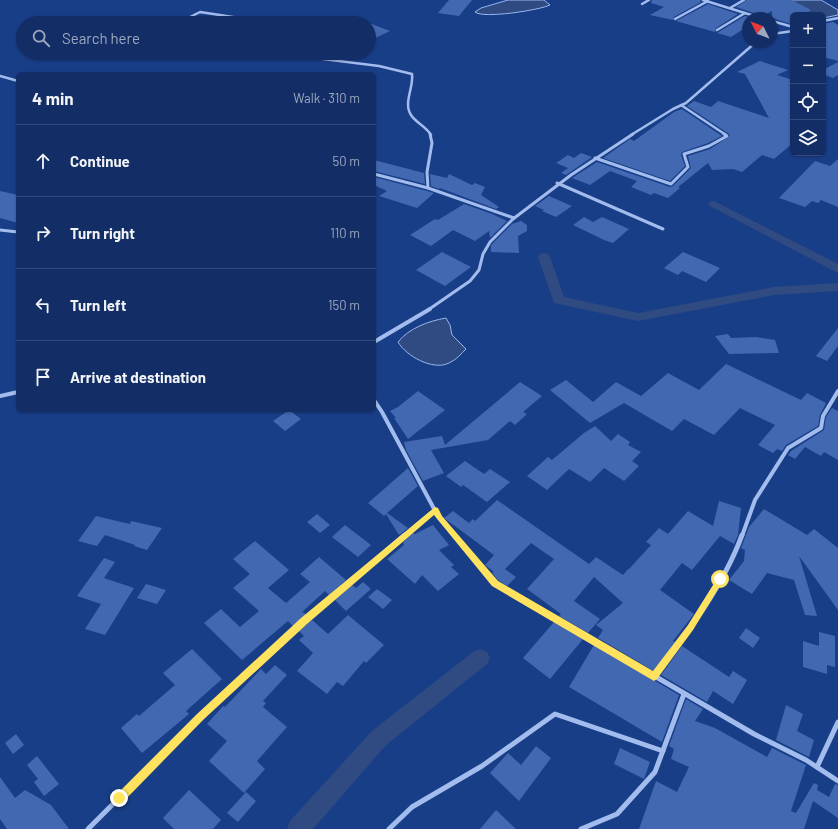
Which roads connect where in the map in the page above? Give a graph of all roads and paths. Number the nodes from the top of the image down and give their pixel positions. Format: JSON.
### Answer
{"nodes":[{"id":1,"x":649,"y":0,"type":"edge"},
{"id":2,"x":703,"y":0,"type":"edge"},
{"id":3,"x":744,"y":0,"type":"edge"},
{"id":4,"x":708,"y":2,"type":"junction"},
{"id":5,"x":642,"y":4,"type":"dead end"},
{"id":6,"x":730,"y":8,"type":"junction"},
{"id":7,"x":742,"y":12,"type":"edge"},
{"id":8,"x":742,"y":15,"type":"edge"},
{"id":9,"x":192,"y":16,"type":"edge"},
{"id":10,"x":226,"y":16,"type":"edge"},
{"id":11,"x":838,"y":18,"type":"edge"},
{"id":12,"x":675,"y":19,"type":"dead end"},
{"id":13,"x":826,"y":20,"type":"edge"},
{"id":14,"x":778,"y":23,"type":"edge"},
{"id":15,"x":790,"y":26,"type":"edge"},
{"id":16,"x":717,"y":30,"type":"dead end"},
{"id":17,"x":790,"y":31,"type":"edge"},
{"id":18,"x":778,"y":33,"type":"edge"},
{"id":19,"x":749,"y":48,"type":"edge"},
{"id":20,"x":330,"y":60,"type":"edge"},
{"id":21,"x":0,"y":76,"type":"edge"},
{"id":22,"x":16,"y":80,"type":"edge"},
{"id":23,"x":681,"y":105,"type":"junction"},
{"id":24,"x":595,"y":158,"type":"junction"},
{"id":25,"x":376,"y":175,"type":"edge"},
{"id":26,"x":557,"y":183,"type":"junction"},
{"id":27,"x":428,"y":188,"type":"junction"},
{"id":28,"x":514,"y":218,"type":"junction"},
{"id":29,"x":663,"y":229,"type":"dead end"},
{"id":30,"x":0,"y":230,"type":"edge"},
{"id":31,"x":16,"y":232,"type":"edge"},
{"id":32,"x":376,"y":340,"type":"edge"},
{"id":33,"x":838,"y":391,"type":"edge"},
{"id":34,"x":16,"y":392,"type":"edge"},
{"id":35,"x":0,"y":396,"type":"edge"},
{"id":36,"x":376,"y":403,"type":"edge"},
{"id":37,"x":435,"y":510,"type":"junction"},
{"id":38,"x":654,"y":676,"type":"junction"},
{"id":39,"x":684,"y":694,"type":"junction"},
{"id":40,"x":838,"y":722,"type":"edge"},
{"id":41,"x":663,"y":751,"type":"junction"},
{"id":42,"x":817,"y":767,"type":"junction"},
{"id":43,"x":838,"y":781,"type":"edge"},
{"id":44,"x":88,"y":829,"type":"edge"},
{"id":45,"x":389,"y":829,"type":"edge"},
{"id":46,"x":581,"y":829,"type":"edge"}],
"edges":[{"from":1,"to":5,"type":"street"},
{"from":2,"to":4,"type":"street"},
{"from":3,"to":6,"type":"street"},
{"from":4,"to":6,"type":"street"},
{"from":4,"to":12,"type":"street"},
{"from":6,"to":7,"type":"street"},
{"from":8,"to":16,"type":"street"},
{"from":9,"to":10,"type":"street"},
{"from":11,"to":13,"type":"street"},
{"from":14,"to":15,"type":"street"},
{"from":17,"to":18,"type":"street"},
{"from":19,"to":23,"type":"street"},
{"from":20,"to":27,"type":"street"},
{"from":21,"to":22,"type":"street"},
{"from":23,"to":24,"type":"street"},
{"from":23,"to":24,"type":"street"},
{"from":24,"to":26,"type":"street"},
{"from":25,"to":27,"type":"street"},
{"from":26,"to":28,"type":"street"},
{"from":26,"to":29,"type":"street"},
{"from":27,"to":28,"type":"street"},
{"from":28,"to":32,"type":"street"},
{"from":30,"to":31,"type":"street"},
{"from":33,"to":38,"type":"street"},
{"from":34,"to":35,"type":"street"},
{"from":36,"to":37,"type":"street"},
{"from":37,"to":38,"type":"street"},
{"from":37,"to":44,"type":"street"},
{"from":38,"to":39,"type":"street"},
{"from":39,"to":41,"type":"street"},
{"from":39,"to":42,"type":"street"},
{"from":40,"to":42,"type":"street"},
{"from":41,"to":45,"type":"street"},
{"from":41,"to":46,"type":"street"},
{"from":42,"to":43,"type":"street"}]}
